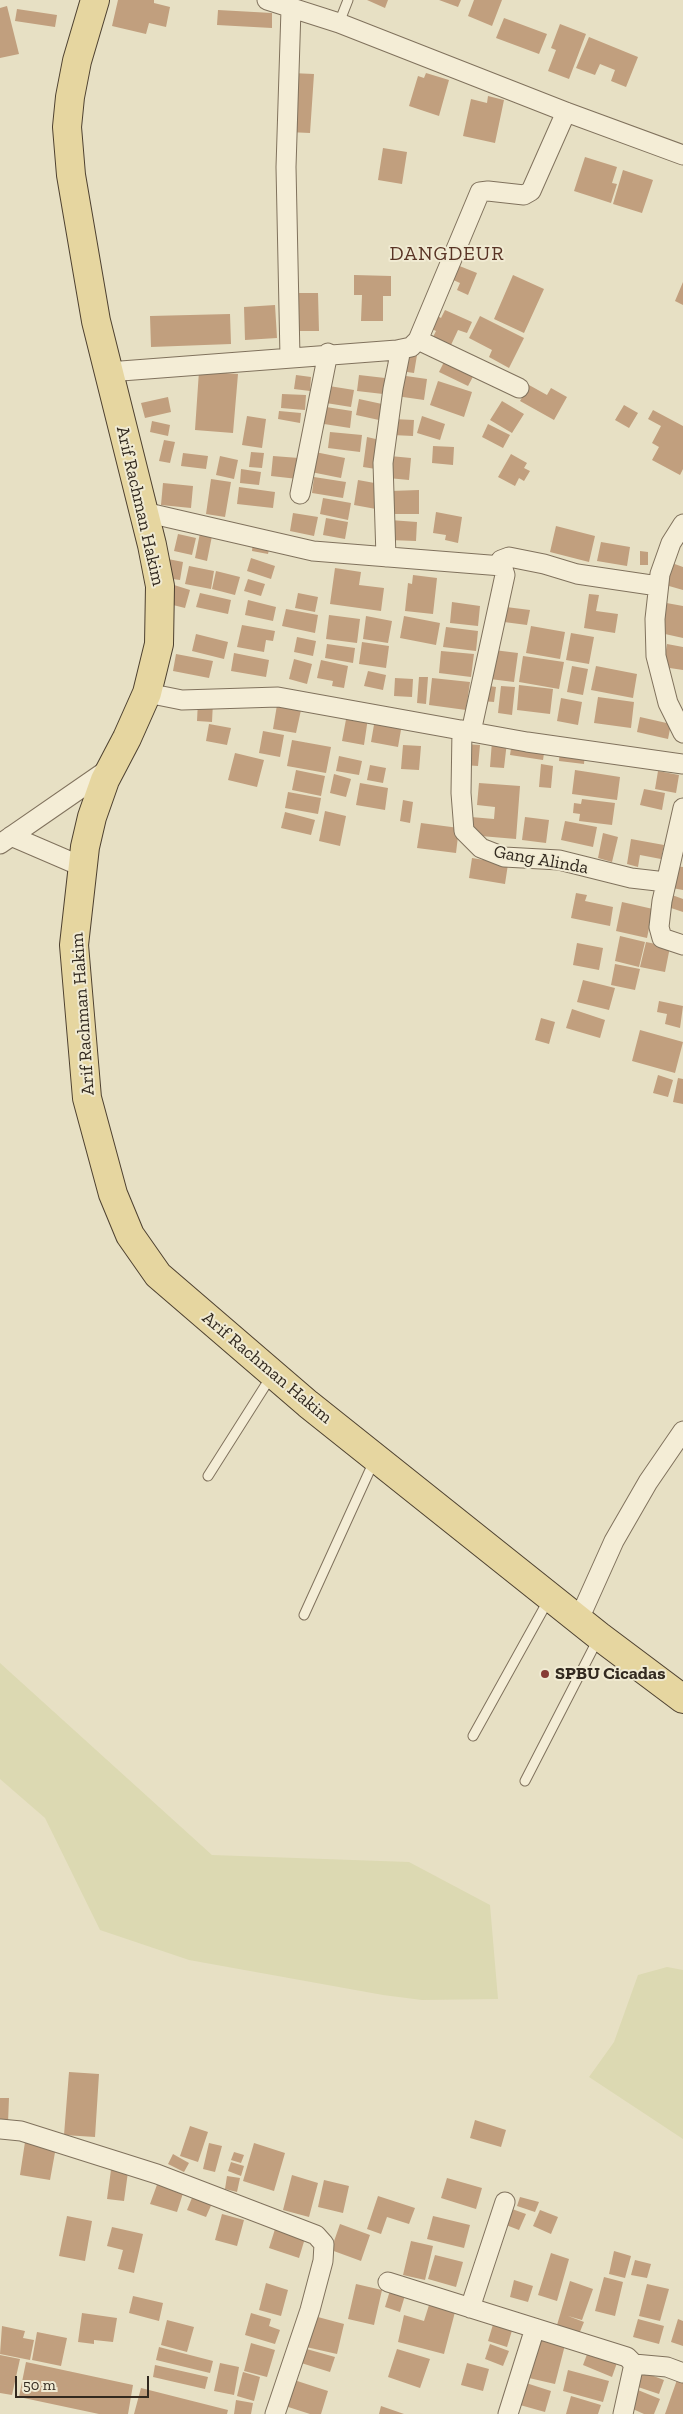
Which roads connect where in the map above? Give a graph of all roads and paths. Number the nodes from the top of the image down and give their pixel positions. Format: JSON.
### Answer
{"nodes":[{"id":1,"x":94,"y":0,"type":"edge"},
{"id":2,"x":267,"y":0,"type":"edge"},
{"id":3,"x":348,"y":0,"type":"edge"},
{"id":4,"x":291,"y":9,"type":"junction"},
{"id":5,"x":339,"y":24,"type":"junction"},
{"id":6,"x":566,"y":112,"type":"junction"},
{"id":7,"x":683,"y":155,"type":"edge"},
{"id":8,"x":418,"y":340,"type":"junction"},
{"id":9,"x":401,"y":349,"type":"junction"},
{"id":10,"x":328,"y":353,"type":"junction"},
{"id":11,"x":290,"y":357,"type":"junction"},
{"id":12,"x":108,"y":372,"type":"junction"},
{"id":13,"x":518,"y":388,"type":"dead end"},
{"id":14,"x":300,"y":494,"type":"dead end"},
{"id":15,"x":144,"y":512,"type":"junction"},
{"id":16,"x":683,"y":524,"type":"edge"},
{"id":17,"x":386,"y":557,"type":"junction"},
{"id":18,"x":498,"y":565,"type":"junction"},
{"id":19,"x":658,"y":586,"type":"junction"},
{"id":20,"x":147,"y":693,"type":"junction"},
{"id":21,"x":466,"y":731,"type":"junction"},
{"id":22,"x":682,"y":732,"type":"edge"},
{"id":23,"x":683,"y":764,"type":"edge"},
{"id":24,"x":113,"y":765,"type":"junction"},
{"id":25,"x":683,"y":808,"type":"edge"},
{"id":26,"x":6,"y":840,"type":"edge"},
{"id":27,"x":83,"y":867,"type":"junction"},
{"id":28,"x":666,"y":882,"type":"junction"},
{"id":29,"x":683,"y":944,"type":"edge"},
{"id":30,"x":272,"y":1375,"type":"junction"},
{"id":31,"x":683,"y":1431,"type":"edge"},
{"id":32,"x":376,"y":1458,"type":"junction"},
{"id":33,"x":208,"y":1476,"type":"dead end"},
{"id":34,"x":551,"y":1597,"type":"junction"},
{"id":35,"x":304,"y":1615,"type":"dead end"},
{"id":36,"x":589,"y":1628,"type":"junction"},
{"id":37,"x":683,"y":1699,"type":"edge"},
{"id":38,"x":473,"y":1736,"type":"dead end"},
{"id":39,"x":525,"y":1781,"type":"dead end"},
{"id":40,"x":0,"y":2129,"type":"edge"},
{"id":41,"x":505,"y":2202,"type":"dead end"},
{"id":42,"x":388,"y":2282,"type":"dead end"},
{"id":43,"x":470,"y":2308,"type":"junction"},
{"id":44,"x":535,"y":2328,"type":"junction"},
{"id":45,"x":634,"y":2364,"type":"junction"},
{"id":46,"x":683,"y":2373,"type":"edge"},
{"id":47,"x":275,"y":2414,"type":"edge"},
{"id":48,"x":508,"y":2414,"type":"edge"},
{"id":49,"x":623,"y":2414,"type":"edge"}],
"edges":[{"from":1,"to":12,"type":"main road","name":"Arif Rachman Hakim"},
{"from":2,"to":4,"type":"street"},
{"from":3,"to":5,"type":"lane"},
{"from":4,"to":5,"type":"street"},
{"from":4,"to":11,"type":"street"},
{"from":5,"to":6,"type":"street"},
{"from":6,"to":7,"type":"street"},
{"from":6,"to":8,"type":"street"},
{"from":8,"to":9,"type":"street"},
{"from":8,"to":13,"type":"street"},
{"from":9,"to":10,"type":"street"},
{"from":9,"to":17,"type":"street"},
{"from":10,"to":11,"type":"street"},
{"from":10,"to":14,"type":"street"},
{"from":11,"to":12,"type":"street"},
{"from":12,"to":15,"type":"main road","name":"Arif Rachman Hakim"},
{"from":15,"to":17,"type":"street"},
{"from":15,"to":20,"type":"main road","name":"Arif Rachman Hakim"},
{"from":16,"to":19,"type":"street"},
{"from":17,"to":18,"type":"street"},
{"from":18,"to":19,"type":"street"},
{"from":18,"to":21,"type":"street","name":"Gang Alinda"},
{"from":19,"to":22,"type":"street"},
{"from":20,"to":21,"type":"street"},
{"from":20,"to":24,"type":"main road","name":"Arif Rachman Hakim"},
{"from":21,"to":23,"type":"street"},
{"from":21,"to":28,"type":"street","name":"Gang Alinda"},
{"from":24,"to":26,"type":"street"},
{"from":24,"to":27,"type":"main road","name":"Arif Rachman Hakim"},
{"from":25,"to":28,"type":"street"},
{"from":26,"to":27,"type":"street"},
{"from":27,"to":30,"type":"main road","name":"Arif Rachman Hakim"},
{"from":28,"to":29,"type":"street"},
{"from":30,"to":32,"type":"main road","name":"Arif Rachman Hakim"},
{"from":30,"to":33,"type":"lane"},
{"from":31,"to":36,"type":"street"},
{"from":32,"to":34,"type":"main road","name":"Arif Rachman Hakim"},
{"from":32,"to":35,"type":"lane"},
{"from":34,"to":36,"type":"main road","name":"Arif Rachman Hakim"},
{"from":34,"to":38,"type":"lane"},
{"from":36,"to":37,"type":"main road","name":"Arif Rachman Hakim"},
{"from":36,"to":39,"type":"lane"},
{"from":40,"to":47,"type":"street"},
{"from":41,"to":43,"type":"street"},
{"from":42,"to":43,"type":"street"},
{"from":43,"to":44,"type":"street"},
{"from":44,"to":45,"type":"street"},
{"from":44,"to":48,"type":"street"},
{"from":45,"to":46,"type":"street"},
{"from":45,"to":49,"type":"street"}]}
